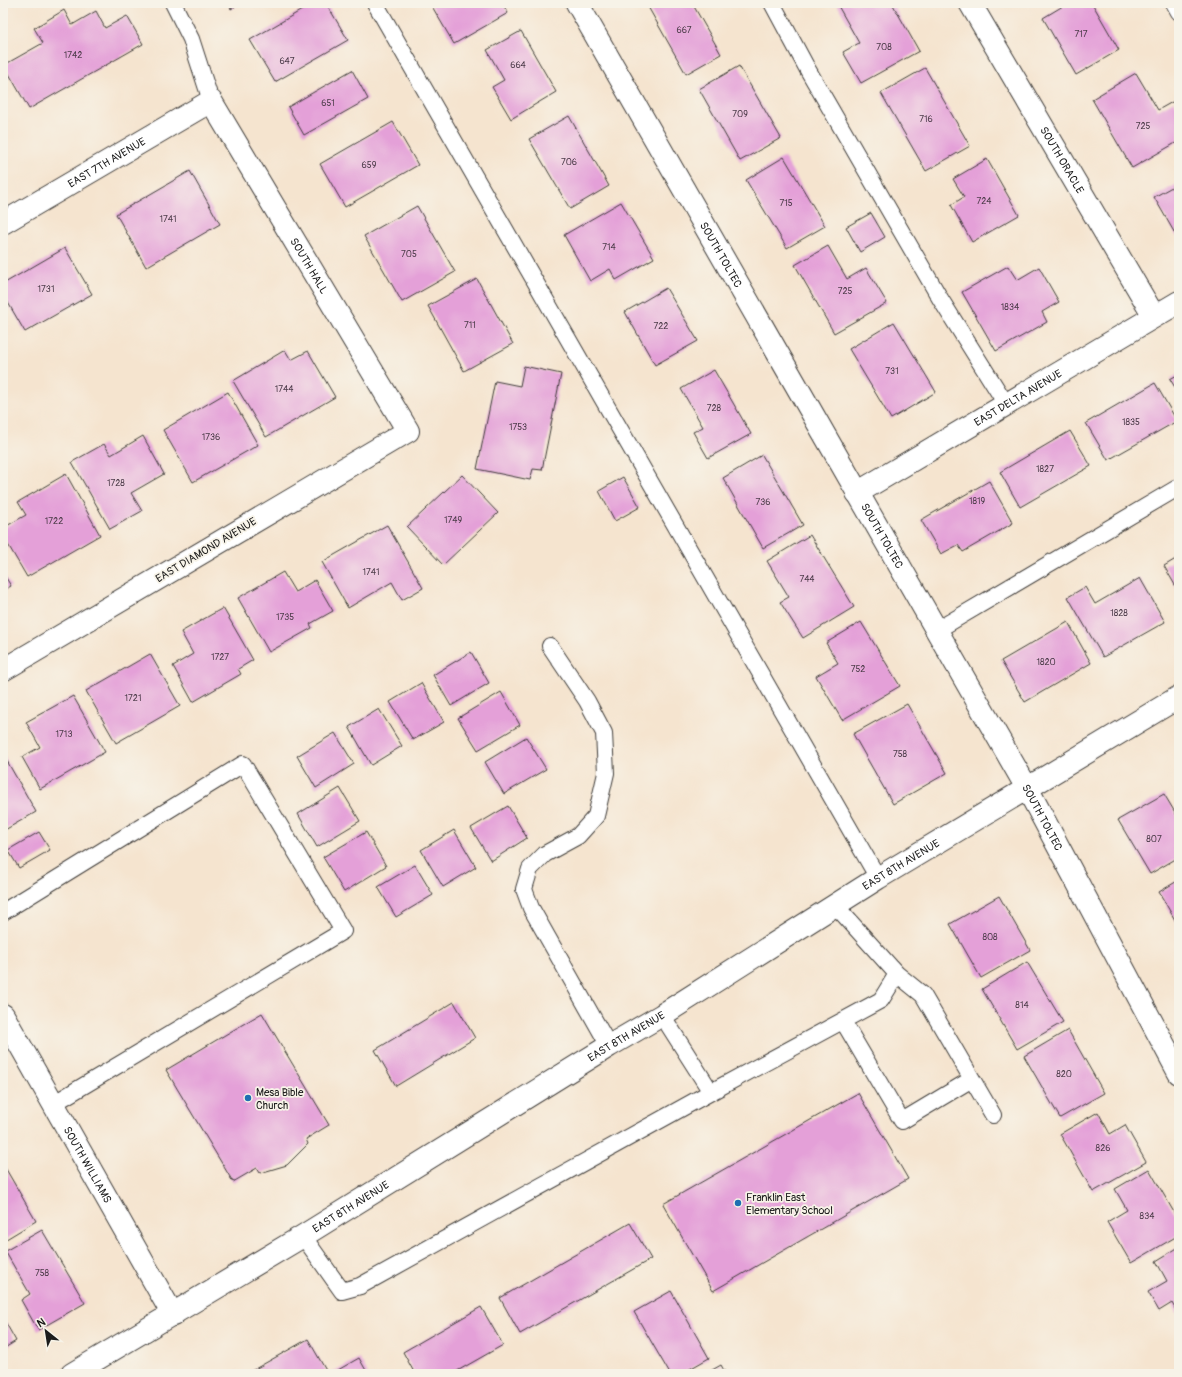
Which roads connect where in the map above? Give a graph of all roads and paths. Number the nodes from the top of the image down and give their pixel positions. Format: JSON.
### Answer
{"nodes":[{"id":1,"x":173,"y":3,"type":"edge"},
{"id":2,"x":375,"y":3,"type":"edge"},
{"id":3,"x":577,"y":3,"type":"edge"},
{"id":4,"x":772,"y":3,"type":"edge"},
{"id":5,"x":970,"y":3,"type":"edge"},
{"id":6,"x":1174,"y":3,"type":"edge"},
{"id":7,"x":1179,"y":12,"type":"edge"},
{"id":8,"x":211,"y":101,"type":"junction"},
{"id":9,"x":3,"y":223,"type":"edge"},
{"id":10,"x":1179,"y":302,"type":"edge"},
{"id":11,"x":1154,"y":316,"type":"junction"},
{"id":12,"x":1006,"y":404,"type":"junction"},
{"id":13,"x":408,"y":431,"type":"joint"},
{"id":14,"x":1179,"y":488,"type":"edge"},
{"id":15,"x":857,"y":493,"type":"junction"},
{"id":16,"x":937,"y":630,"type":"junction"},
{"id":17,"x":550,"y":646,"type":"dead end"},
{"id":18,"x":3,"y":670,"type":"edge"},
{"id":19,"x":1179,"y":697,"type":"edge"},
{"id":20,"x":1027,"y":788,"type":"junction"},
{"id":21,"x":878,"y":878,"type":"junction"},
{"id":22,"x":835,"y":906,"type":"junction"},
{"id":23,"x":3,"y":912,"type":"edge"},
{"id":24,"x":897,"y":974,"type":"junction"},
{"id":25,"x":3,"y":1015,"type":"edge"},
{"id":26,"x":662,"y":1015,"type":"junction"},
{"id":27,"x":843,"y":1021,"type":"junction"},
{"id":28,"x":609,"y":1046,"type":"junction"},
{"id":29,"x":1179,"y":1073,"type":"edge"},
{"id":30,"x":972,"y":1079,"type":"junction"},
{"id":31,"x":711,"y":1092,"type":"junction"},
{"id":32,"x":53,"y":1104,"type":"junction"},
{"id":33,"x":993,"y":1115,"type":"dead end"},
{"id":34,"x":303,"y":1236,"type":"junction"},
{"id":35,"x":173,"y":1314,"type":"junction"},
{"id":36,"x":72,"y":1374,"type":"edge"}],
"edges":[{"from":1,"to":8,"type":"lane"},
{"from":2,"to":21,"type":"lane"},
{"from":3,"to":15,"type":"street","name":"SOUTH TOLTEC"},
{"from":4,"to":12,"type":"lane"},
{"from":5,"to":11,"type":"street","name":"SOUTH ORACLE"},
{"from":6,"to":7,"type":"lane"},
{"from":8,"to":9,"type":"street","name":"EAST 7TH AVENUE"},
{"from":8,"to":13,"type":"street","name":"SOUTH HALL"},
{"from":10,"to":11,"type":"street","name":"EAST DELTA AVENUE"},
{"from":11,"to":12,"type":"street","name":"EAST DELTA AVENUE"},
{"from":12,"to":15,"type":"street","name":"EAST DELTA AVENUE"},
{"from":13,"to":18,"type":"street","name":"EAST DIAMOND AVENUE"},
{"from":14,"to":16,"type":"lane"},
{"from":15,"to":16,"type":"street","name":"SOUTH TOLTEC"},
{"from":16,"to":20,"type":"street","name":"SOUTH TOLTEC"},
{"from":17,"to":28,"type":"lane"},
{"from":19,"to":20,"type":"street","name":"EAST 8TH AVENUE"},
{"from":20,"to":21,"type":"street","name":"EAST 8TH AVENUE"},
{"from":20,"to":29,"type":"street","name":"SOUTH TOLTEC"},
{"from":21,"to":22,"type":"street","name":"EAST 8TH AVENUE"},
{"from":22,"to":24,"type":"lane"},
{"from":22,"to":26,"type":"street","name":"EAST 8TH AVENUE"},
{"from":23,"to":32,"type":"lane"},
{"from":24,"to":27,"type":"lane"},
{"from":24,"to":30,"type":"lane"},
{"from":25,"to":32,"type":"street","name":"SOUTH WILLIAMS"},
{"from":26,"to":28,"type":"street","name":"EAST 8TH AVENUE"},
{"from":26,"to":31,"type":"lane"},
{"from":27,"to":30,"type":"lane"},
{"from":27,"to":31,"type":"lane"},
{"from":28,"to":34,"type":"street","name":"EAST 8TH AVENUE"},
{"from":30,"to":33,"type":"lane"},
{"from":31,"to":34,"type":"lane"},
{"from":32,"to":35,"type":"street","name":"SOUTH WILLIAMS"},
{"from":34,"to":35,"type":"street","name":"EAST 8TH AVENUE"},
{"from":35,"to":36,"type":"street","name":"EAST 8TH AVENUE"}]}
